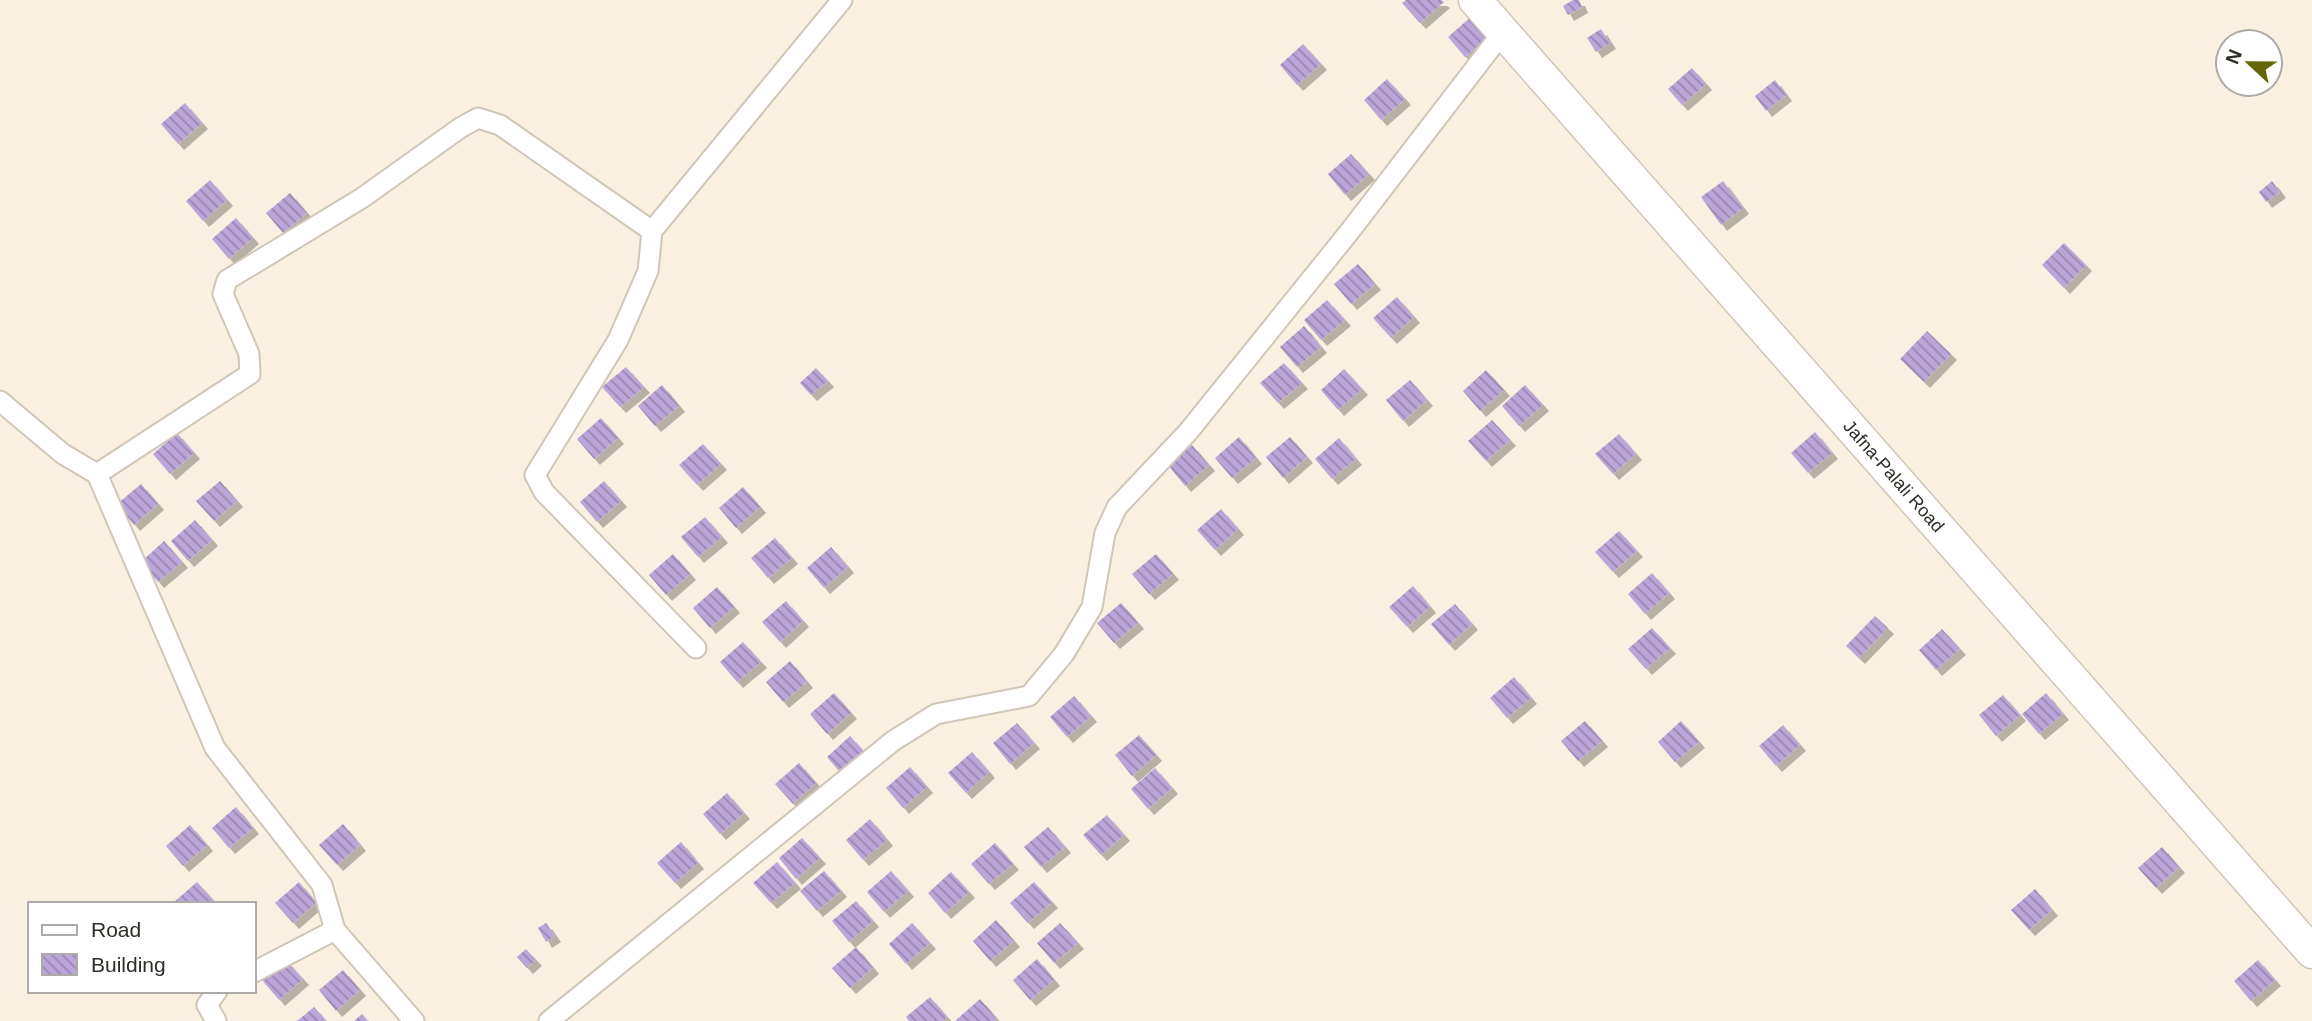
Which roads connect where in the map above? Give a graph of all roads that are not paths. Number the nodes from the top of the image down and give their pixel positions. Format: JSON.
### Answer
{"nodes":[{"id":1,"x":842,"y":0,"type":"edge"},
{"id":2,"x":1475,"y":0,"type":"edge"},
{"id":3,"x":1503,"y":32,"type":"junction"},
{"id":4,"x":652,"y":231,"type":"junction"},
{"id":5,"x":0,"y":401,"type":"edge"},
{"id":6,"x":97,"y":474,"type":"junction"},
{"id":7,"x":695,"y":648,"type":"dead end"},
{"id":8,"x":335,"y":930,"type":"junction"},
{"id":9,"x":2312,"y":952,"type":"edge"},
{"id":10,"x":256,"y":971,"type":"edge"},
{"id":11,"x":216,"y":993,"type":"edge"},
{"id":12,"x":216,"y":1021,"type":"edge"},
{"id":13,"x":414,"y":1021,"type":"edge"},
{"id":14,"x":550,"y":1021,"type":"edge"}],
"edges":[{"from":1,"to":4,"type":"street"},
{"from":2,"to":3,"type":"main road","name":"Jafna-Palali Road"},
{"from":3,"to":9,"type":"main road","name":"Jafna-Palali Road"},
{"from":3,"to":14,"type":"street"},
{"from":4,"to":6,"type":"street"},
{"from":4,"to":7,"type":"street"},
{"from":5,"to":6,"type":"street"},
{"from":6,"to":8,"type":"street"},
{"from":8,"to":10,"type":"street"},
{"from":8,"to":13,"type":"street"},
{"from":11,"to":12,"type":"street"}]}
